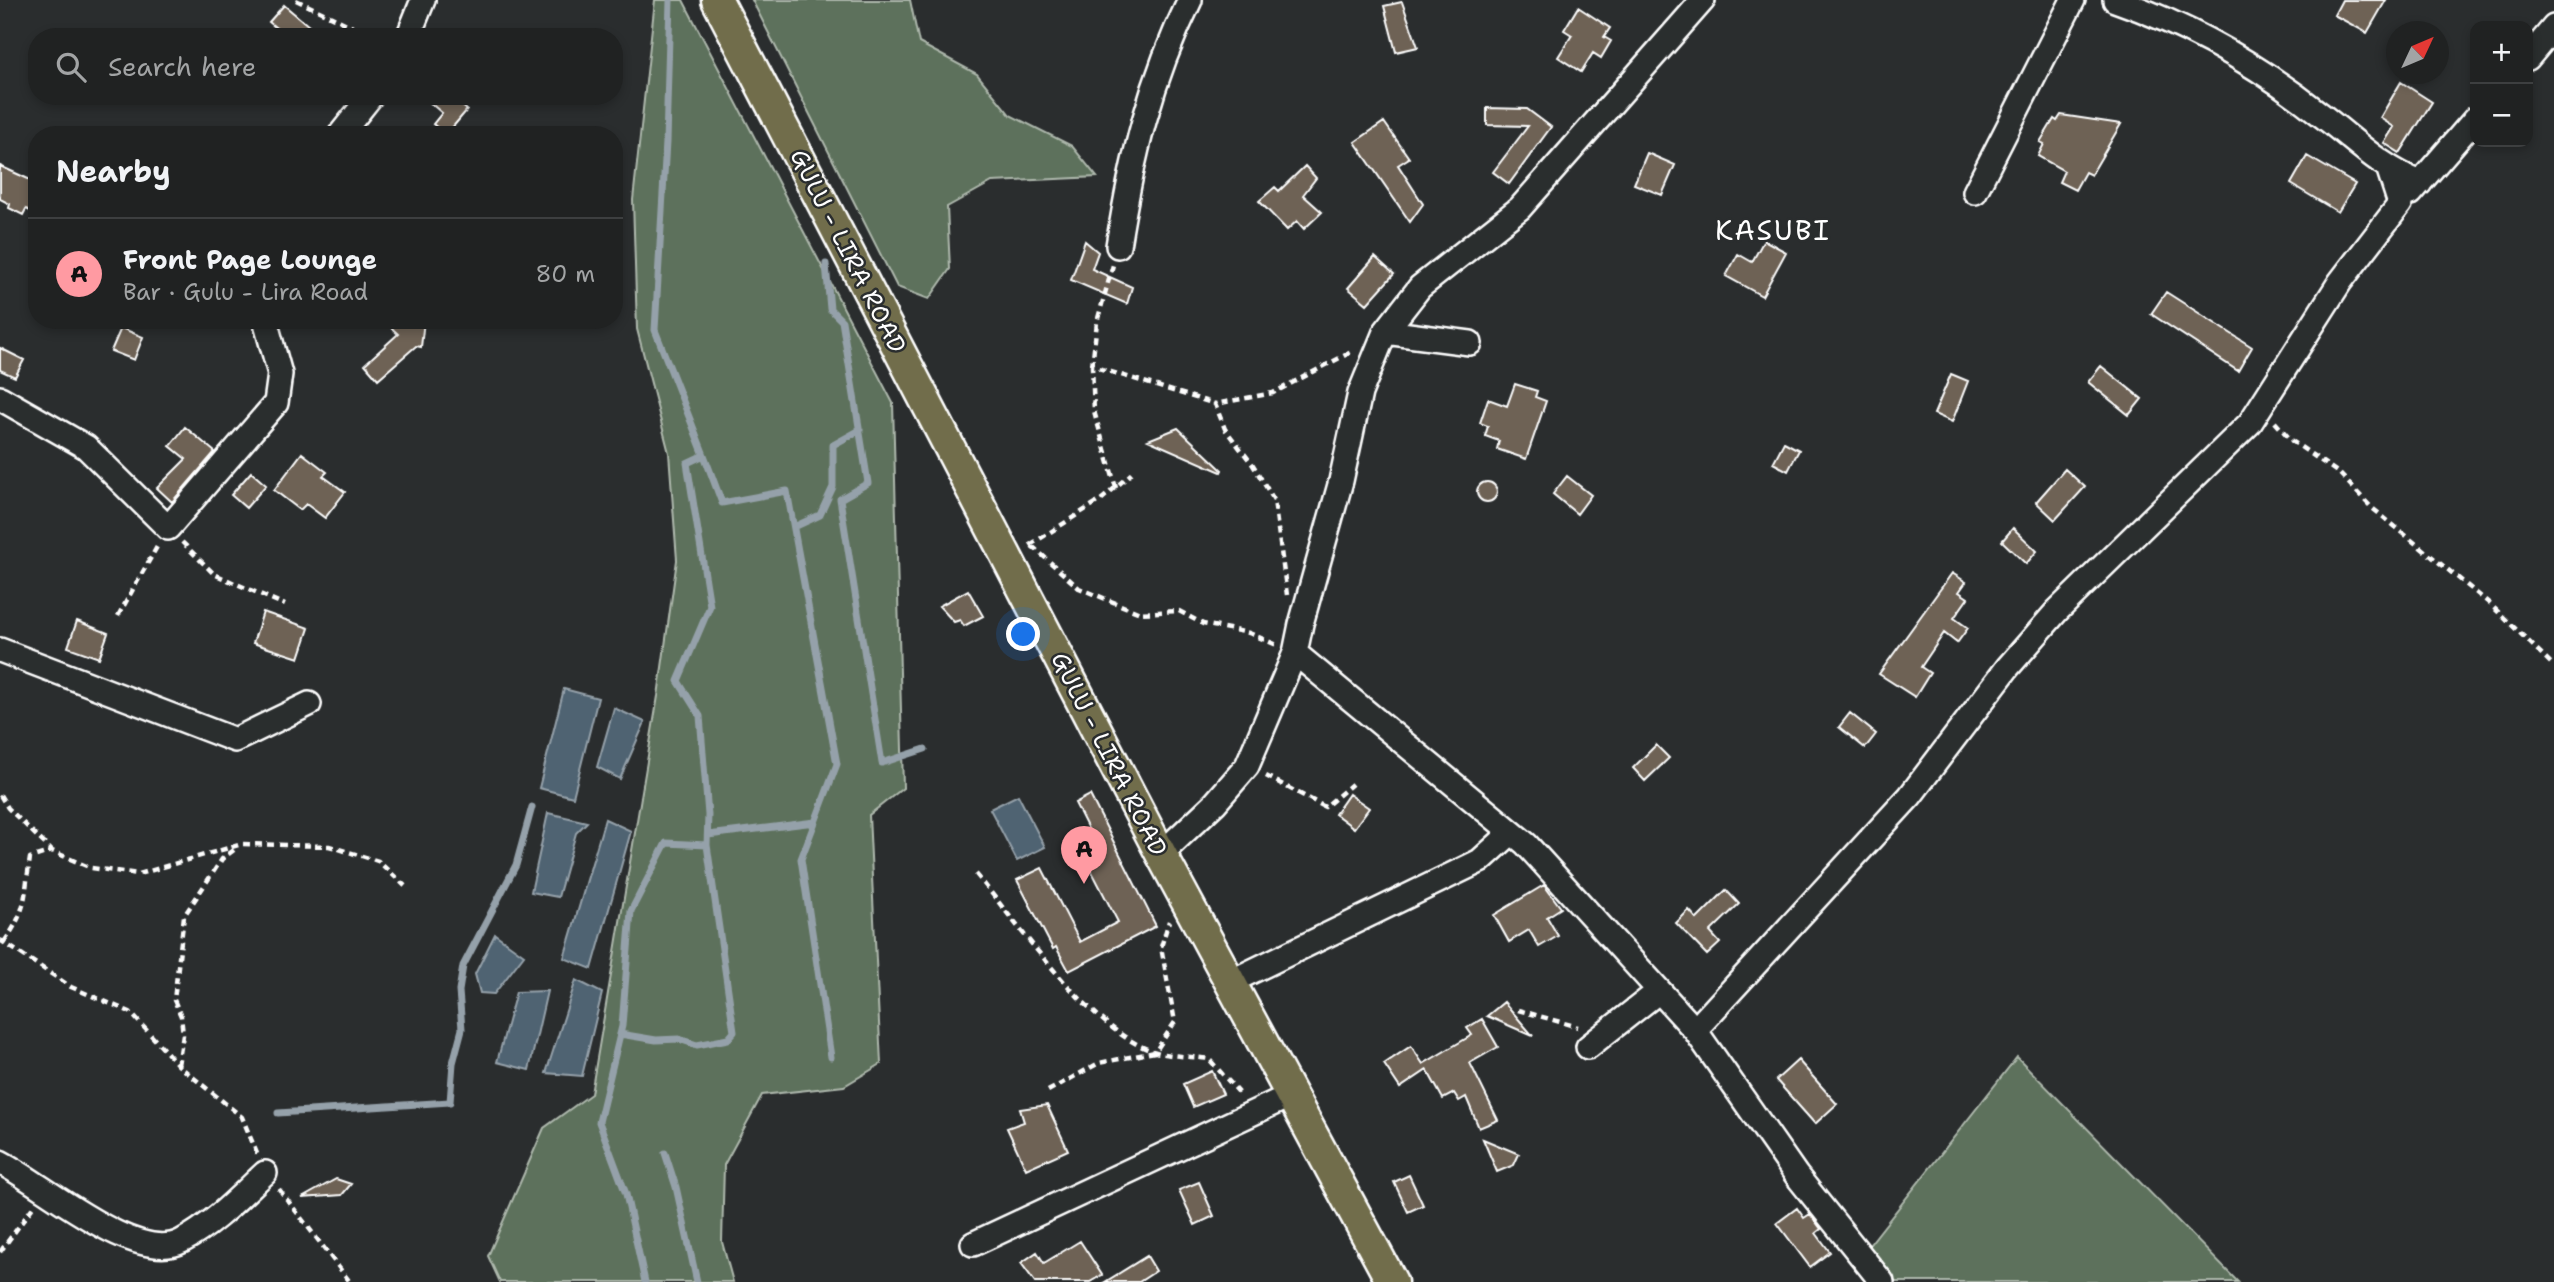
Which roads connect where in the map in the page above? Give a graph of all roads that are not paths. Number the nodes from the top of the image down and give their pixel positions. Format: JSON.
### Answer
{"nodes":[{"id":1,"x":423,"y":0,"type":"edge"},
{"id":2,"x":717,"y":0,"type":"edge"},
{"id":3,"x":1190,"y":0,"type":"edge"},
{"id":4,"x":1703,"y":0,"type":"edge"},
{"id":5,"x":2073,"y":0,"type":"edge"},
{"id":6,"x":2115,"y":0,"type":"edge"},
{"id":7,"x":2554,"y":27,"type":"edge"},
{"id":8,"x":412,"y":28,"type":"edge"},
{"id":9,"x":2533,"y":52,"type":"edge"},
{"id":10,"x":364,"y":105,"type":"edge"},
{"id":11,"x":2470,"y":125,"type":"edge"},
{"id":12,"x":347,"y":126,"type":"edge"},
{"id":13,"x":2389,"y":170,"type":"junction"},
{"id":14,"x":2420,"y":183,"type":"junction"},
{"id":15,"x":1975,"y":192,"type":"dead end"},
{"id":16,"x":2400,"y":204,"type":"junction"},
{"id":17,"x":1118,"y":246,"type":"road end"},
{"id":18,"x":268,"y":329,"type":"edge"},
{"id":19,"x":1385,"y":332,"type":"junction"},
{"id":20,"x":1470,"y":343,"type":"dead end"},
{"id":21,"x":0,"y":398,"type":"edge"},
{"id":22,"x":0,"y":650,"type":"edge"},
{"id":23,"x":1296,"y":653,"type":"junction"},
{"id":24,"x":309,"y":704,"type":"dead end"},
{"id":25,"x":1511,"y":833,"type":"junction"},
{"id":26,"x":1161,"y":854,"type":"junction"},
{"id":27,"x":1230,"y":982,"type":"junction"},
{"id":28,"x":1659,"y":991,"type":"junction"},
{"id":29,"x":1695,"y":1030,"type":"junction"},
{"id":30,"x":1588,"y":1047,"type":"dead end"},
{"id":31,"x":1289,"y":1096,"type":"junction"},
{"id":32,"x":0,"y":1161,"type":"edge"},
{"id":33,"x":265,"y":1173,"type":"road end"},
{"id":34,"x":973,"y":1244,"type":"dead end"},
{"id":35,"x":1392,"y":1282,"type":"edge"},
{"id":36,"x":1882,"y":1282,"type":"edge"}],
"edges":[{"from":1,"to":8,"type":"street"},
{"from":2,"to":26,"type":"main road","name":"GULU - LIRA ROAD"},
{"from":3,"to":17,"type":"street"},
{"from":4,"to":19,"type":"street"},
{"from":5,"to":15,"type":"street"},
{"from":6,"to":13,"type":"street"},
{"from":7,"to":9,"type":"street"},
{"from":10,"to":12,"type":"street"},
{"from":11,"to":14,"type":"street"},
{"from":13,"to":14,"type":"street"},
{"from":13,"to":16,"type":"street"},
{"from":14,"to":16,"type":"street"},
{"from":16,"to":29,"type":"street"},
{"from":18,"to":21,"type":"street"},
{"from":19,"to":20,"type":"street"},
{"from":19,"to":23,"type":"street"},
{"from":22,"to":24,"type":"street"},
{"from":23,"to":25,"type":"street"},
{"from":23,"to":26,"type":"street"},
{"from":25,"to":27,"type":"street"},
{"from":25,"to":28,"type":"street"},
{"from":26,"to":27,"type":"main road","name":"GULU - LIRA ROAD"},
{"from":27,"to":31,"type":"main road","name":"GULU - LIRA ROAD"},
{"from":28,"to":29,"type":"street"},
{"from":28,"to":30,"type":"street"},
{"from":29,"to":36,"type":"street"},
{"from":31,"to":34,"type":"street"},
{"from":31,"to":35,"type":"main road","name":"GULU - LIRA ROAD"},
{"from":32,"to":33,"type":"street"}]}
